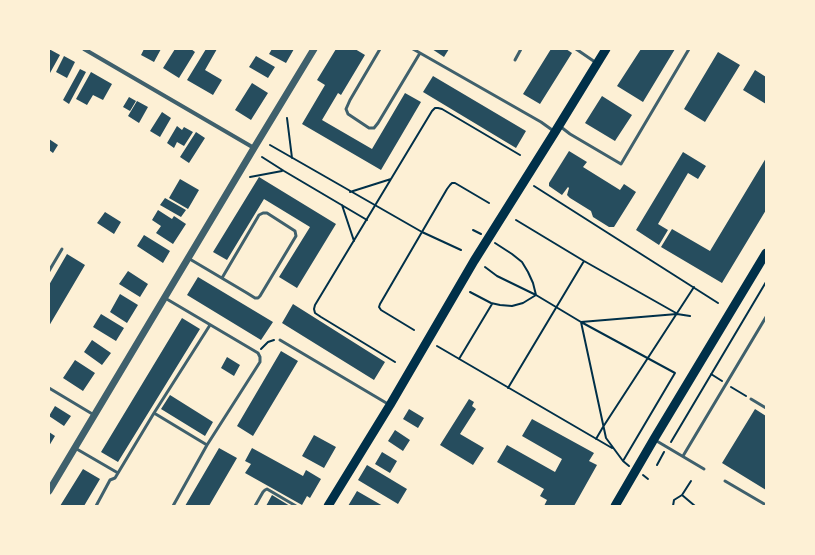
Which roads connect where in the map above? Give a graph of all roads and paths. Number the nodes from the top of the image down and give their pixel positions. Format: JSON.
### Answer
{"nodes":[{"id":1,"x":84,"y":49,"type":"edge"},
{"id":2,"x":314,"y":49,"type":"edge"},
{"id":3,"x":380,"y":49,"type":"edge"},
{"id":4,"x":413,"y":49,"type":"edge"},
{"id":5,"x":521,"y":49,"type":"edge"},
{"id":6,"x":576,"y":49,"type":"edge"},
{"id":7,"x":606,"y":49,"type":"edge"},
{"id":8,"x":689,"y":49,"type":"edge"},
{"id":9,"x":420,"y":53,"type":"junction"},
{"id":10,"x":515,"y":60,"type":"dead end"},
{"id":11,"x":597,"y":64,"type":"junction"},
{"id":12,"x":287,"y":118,"type":"dead end"},
{"id":13,"x":557,"y":129,"type":"junction"},
{"id":14,"x":270,"y":145,"type":"dead end"},
{"id":15,"x":254,"y":148,"type":"junction"},
{"id":16,"x":520,"y":155,"type":"dead end"},
{"id":17,"x":262,"y":157,"type":"dead end"},
{"id":18,"x":292,"y":158,"type":"junction"},
{"id":19,"x":284,"y":170,"type":"junction"},
{"id":20,"x":250,"y":177,"type":"dead end"},
{"id":21,"x":391,"y":179,"type":"junction"},
{"id":22,"x":534,"y":186,"type":"dead end"},
{"id":23,"x":350,"y":192,"type":"junction"},
{"id":24,"x":489,"y":203,"type":"dead end"},
{"id":25,"x":341,"y":204,"type":"junction"},
{"id":26,"x":375,"y":206,"type":"junction"},
{"id":27,"x":367,"y":220,"type":"junction"},
{"id":28,"x":516,"y":220,"type":"dead end"},
{"id":29,"x":473,"y":230,"type":"dead end"},
{"id":30,"x":422,"y":232,"type":"junction"},
{"id":31,"x":488,"y":239,"type":"junction"},
{"id":32,"x":354,"y":241,"type":"junction"},
{"id":33,"x":62,"y":249,"type":"dead end"},
{"id":34,"x":461,"y":250,"type":"dead end"},
{"id":35,"x":766,"y":253,"type":"edge"},
{"id":36,"x":188,"y":258,"type":"junction"},
{"id":37,"x":584,"y":261,"type":"junction"},
{"id":38,"x":485,"y":267,"type":"dead end"},
{"id":39,"x":49,"y":271,"type":"edge"},
{"id":40,"x":222,"y":278,"type":"junction"},
{"id":41,"x":766,"y":282,"type":"edge"},
{"id":42,"x":694,"y":288,"type":"junction"},
{"id":43,"x":470,"y":292,"type":"dead end"},
{"id":44,"x":536,"y":295,"type":"junction"},
{"id":45,"x":165,"y":298,"type":"junction"},
{"id":46,"x":718,"y":303,"type":"dead end"},
{"id":47,"x":492,"y":304,"type":"junction"},
{"id":48,"x":556,"y":308,"type":"junction"},
{"id":49,"x":677,"y":314,"type":"junction"},
{"id":50,"x":690,"y":316,"type":"dead end"},
{"id":51,"x":766,"y":317,"type":"edge"},
{"id":52,"x":582,"y":322,"type":"junction"},
{"id":53,"x":210,"y":325,"type":"junction"},
{"id":54,"x":414,"y":330,"type":"dead end"},
{"id":55,"x":280,"y":340,"type":"joint"},
{"id":56,"x":437,"y":346,"type":"dead end"},
{"id":57,"x":258,"y":353,"type":"junction"},
{"id":58,"x":648,"y":358,"type":"junction"},
{"id":59,"x":459,"y":359,"type":"junction"},
{"id":60,"x":395,"y":362,"type":"dead end"},
{"id":61,"x":49,"y":388,"type":"edge"},
{"id":62,"x":508,"y":388,"type":"junction"},
{"id":63,"x":751,"y":399,"type":"dead end"},
{"id":64,"x":390,"y":405,"type":"junction"},
{"id":65,"x":766,"y":408,"type":"edge"},
{"id":66,"x":154,"y":413,"type":"junction"},
{"id":67,"x":94,"y":415,"type":"junction"},
{"id":68,"x":603,"y":427,"type":"junction"},
{"id":69,"x":596,"y":439,"type":"junction"},
{"id":70,"x":654,"y":439,"type":"junction"},
{"id":71,"x":207,"y":445,"type":"junction"},
{"id":72,"x":667,"y":447,"type":"junction"},
{"id":73,"x":75,"y":448,"type":"junction"},
{"id":74,"x":613,"y":449,"type":"junction"},
{"id":75,"x":683,"y":456,"type":"junction"},
{"id":76,"x":623,"y":461,"type":"junction"},
{"id":77,"x":657,"y":465,"type":"dead end"},
{"id":78,"x":704,"y":469,"type":"dead end"},
{"id":79,"x":636,"y":471,"type":"junction"},
{"id":80,"x":118,"y":473,"type":"junction"},
{"id":81,"x":648,"y":479,"type":"dead end"},
{"id":82,"x":691,"y":481,"type":"dead end"},
{"id":83,"x":725,"y":481,"type":"dead end"},
{"id":84,"x":49,"y":491,"type":"edge"},
{"id":85,"x":682,"y":495,"type":"junction"},
{"id":86,"x":766,"y":505,"type":"edge"},
{"id":87,"x":96,"y":506,"type":"edge"},
{"id":88,"x":173,"y":506,"type":"edge"},
{"id":89,"x":255,"y":506,"type":"edge"},
{"id":90,"x":296,"y":506,"type":"edge"},
{"id":91,"x":328,"y":506,"type":"edge"},
{"id":92,"x":615,"y":506,"type":"edge"},
{"id":93,"x":673,"y":506,"type":"edge"},
{"id":94,"x":695,"y":506,"type":"edge"}],
"edges":[{"from":1,"to":15,"type":"street"},
{"from":2,"to":15,"type":"street"},
{"from":3,"to":9,"type":"lane"},
{"from":4,"to":9,"type":"lane"},
{"from":5,"to":10,"type":"lane"},
{"from":6,"to":11,"type":"lane"},
{"from":7,"to":11,"type":"main road"},
{"from":8,"to":13,"type":"lane"},
{"from":9,"to":13,"type":"lane"},
{"from":11,"to":13,"type":"main road"},
{"from":12,"to":18,"type":"path"},
{"from":13,"to":31,"type":"main road"},
{"from":14,"to":18,"type":"path"},
{"from":15,"to":36,"type":"street"},
{"from":16,"to":21,"type":"path"},
{"from":17,"to":19,"type":"path"},
{"from":18,"to":23,"type":"path"},
{"from":19,"to":20,"type":"path"},
{"from":19,"to":25,"type":"path"},
{"from":21,"to":23,"type":"path"},
{"from":21,"to":26,"type":"path"},
{"from":22,"to":42,"type":"path"},
{"from":23,"to":26,"type":"path"},
{"from":24,"to":30,"type":"path"},
{"from":25,"to":27,"type":"path"},
{"from":25,"to":32,"type":"path"},
{"from":26,"to":27,"type":"path"},
{"from":26,"to":30,"type":"path"},
{"from":27,"to":32,"type":"path"},
{"from":28,"to":37,"type":"path"},
{"from":29,"to":31,"type":"path"},
{"from":30,"to":34,"type":"path"},
{"from":30,"to":54,"type":"path"},
{"from":31,"to":44,"type":"path"},
{"from":31,"to":64,"type":"main road"},
{"from":32,"to":60,"type":"path"},
{"from":33,"to":39,"type":"lane"},
{"from":35,"to":70,"type":"main road"},
{"from":36,"to":40,"type":"lane"},
{"from":36,"to":45,"type":"street"},
{"from":37,"to":48,"type":"path"},
{"from":37,"to":49,"type":"path"},
{"from":38,"to":44,"type":"path"},
{"from":40,"to":40,"type":"lane"},
{"from":41,"to":72,"type":"path"},
{"from":42,"to":46,"type":"path"},
{"from":42,"to":49,"type":"path"},
{"from":43,"to":47,"type":"path"},
{"from":44,"to":47,"type":"path"},
{"from":44,"to":48,"type":"path"},
{"from":45,"to":53,"type":"lane"},
{"from":45,"to":67,"type":"street"},
{"from":47,"to":59,"type":"path"},
{"from":48,"to":52,"type":"path"},
{"from":48,"to":62,"type":"path"},
{"from":49,"to":50,"type":"path"},
{"from":49,"to":52,"type":"path"},
{"from":49,"to":58,"type":"path"},
{"from":51,"to":75,"type":"lane"},
{"from":52,"to":58,"type":"path"},
{"from":52,"to":68,"type":"path"},
{"from":53,"to":57,"type":"lane"},
{"from":53,"to":66,"type":"lane"},
{"from":55,"to":57,"type":"path"},
{"from":55,"to":64,"type":"lane"},
{"from":56,"to":59,"type":"path"},
{"from":57,"to":71,"type":"lane"},
{"from":58,"to":68,"type":"path"},
{"from":58,"to":76,"type":"path"},
{"from":59,"to":62,"type":"path"},
{"from":61,"to":67,"type":"lane"},
{"from":62,"to":69,"type":"path"},
{"from":63,"to":65,"type":"lane"},
{"from":64,"to":91,"type":"main road"},
{"from":66,"to":71,"type":"lane"},
{"from":66,"to":80,"type":"lane"},
{"from":67,"to":73,"type":"street"},
{"from":68,"to":69,"type":"path"},
{"from":68,"to":74,"type":"path"},
{"from":69,"to":74,"type":"path"},
{"from":70,"to":72,"type":"lane"},
{"from":70,"to":79,"type":"main road"},
{"from":71,"to":88,"type":"lane"},
{"from":72,"to":75,"type":"lane"},
{"from":72,"to":77,"type":"path"},
{"from":73,"to":80,"type":"lane"},
{"from":73,"to":84,"type":"street"},
{"from":74,"to":76,"type":"path"},
{"from":75,"to":78,"type":"lane"},
{"from":76,"to":79,"type":"path"},
{"from":79,"to":81,"type":"path"},
{"from":79,"to":92,"type":"main road"},
{"from":80,"to":87,"type":"lane"},
{"from":82,"to":85,"type":"path"},
{"from":83,"to":86,"type":"lane"},
{"from":85,"to":93,"type":"path"},
{"from":85,"to":94,"type":"path"},
{"from":89,"to":90,"type":"lane"}]}
